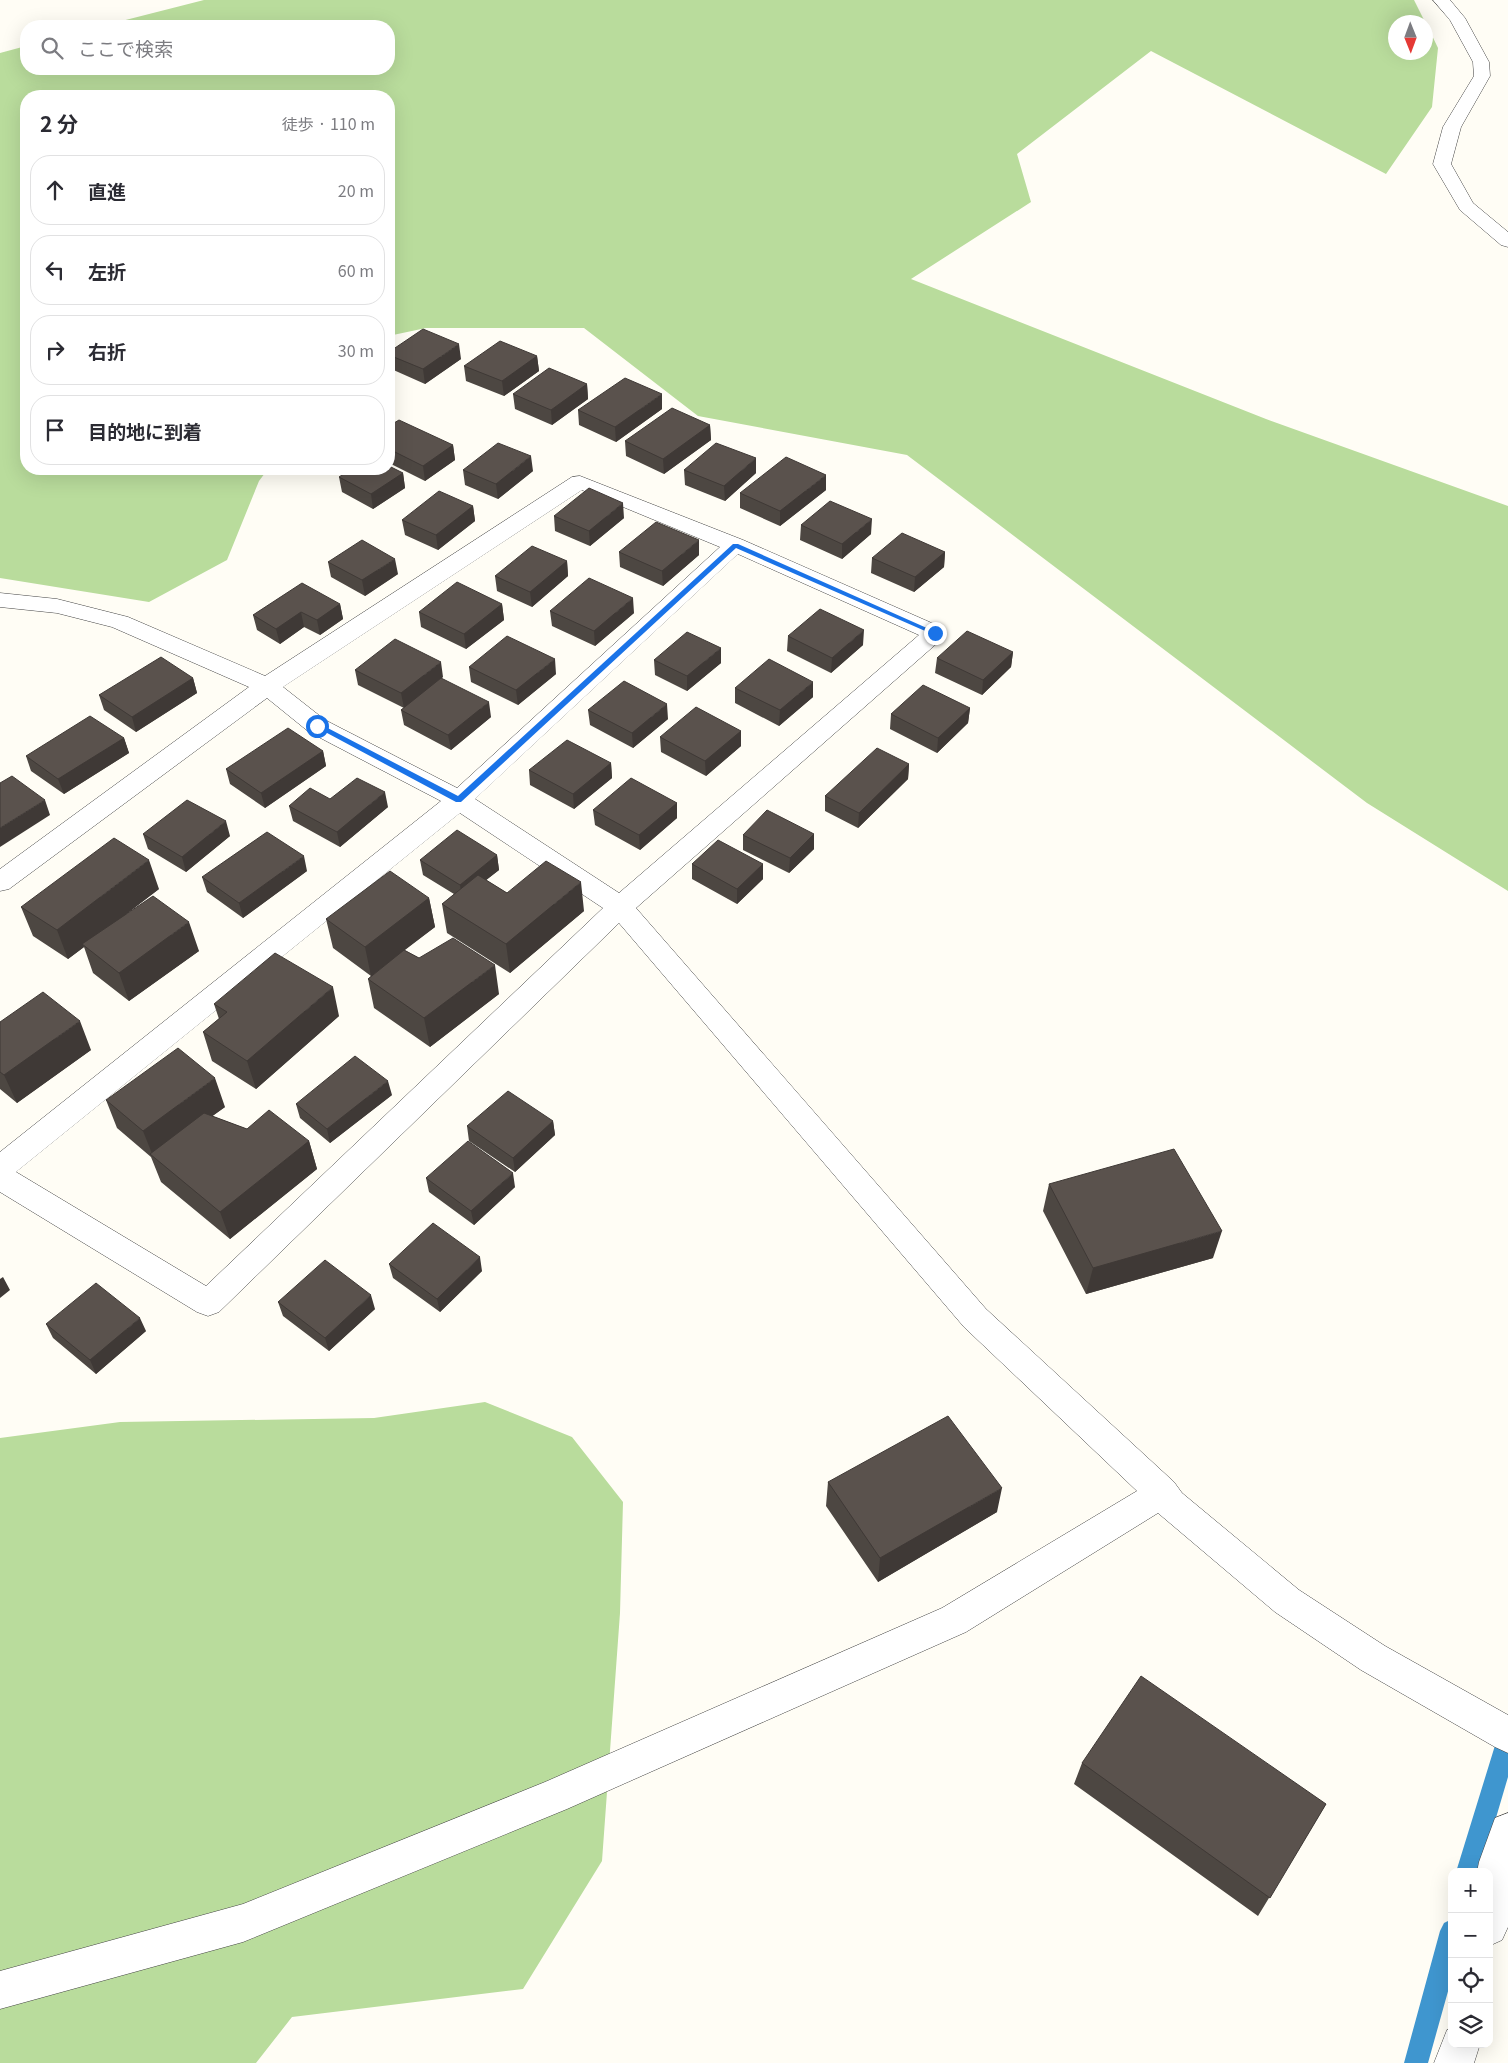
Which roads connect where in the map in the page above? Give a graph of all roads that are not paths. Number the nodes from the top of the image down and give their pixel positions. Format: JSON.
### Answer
{"nodes":[{"id":1,"x":1441,"y":0,"type":"edge"},
{"id":2,"x":1508,"y":241,"type":"edge"},
{"id":3,"x":736,"y":545,"type":"junction"},
{"id":4,"x":0,"y":600,"type":"edge"},
{"id":5,"x":267,"y":686,"type":"junction"},
{"id":6,"x":458,"y":800,"type":"junction"},
{"id":7,"x":0,"y":882,"type":"edge"},
{"id":8,"x":620,"y":907,"type":"junction"},
{"id":9,"x":0,"y":1168,"type":"edge"},
{"id":10,"x":0,"y":1177,"type":"edge"},
{"id":11,"x":1162,"y":1493,"type":"junction"},
{"id":12,"x":1508,"y":1734,"type":"edge"},
{"id":13,"x":1508,"y":1831,"type":"edge"},
{"id":14,"x":1491,"y":1913,"type":"edge"},
{"id":15,"x":0,"y":1990,"type":"edge"},
{"id":16,"x":1460,"y":2048,"type":"edge"},
{"id":17,"x":1454,"y":2063,"type":"edge"}],
"edges":[{"from":1,"to":2,"type":"street"},
{"from":3,"to":5,"type":"street"},
{"from":3,"to":6,"type":"street"},
{"from":3,"to":8,"type":"street"},
{"from":4,"to":5,"type":"street"},
{"from":5,"to":6,"type":"street"},
{"from":5,"to":7,"type":"street"},
{"from":6,"to":8,"type":"street"},
{"from":6,"to":9,"type":"street"},
{"from":8,"to":10,"type":"street"},
{"from":8,"to":11,"type":"street"},
{"from":11,"to":12,"type":"street"},
{"from":11,"to":15,"type":"street"},
{"from":13,"to":14,"type":"street"},
{"from":16,"to":17,"type":"street"}]}
